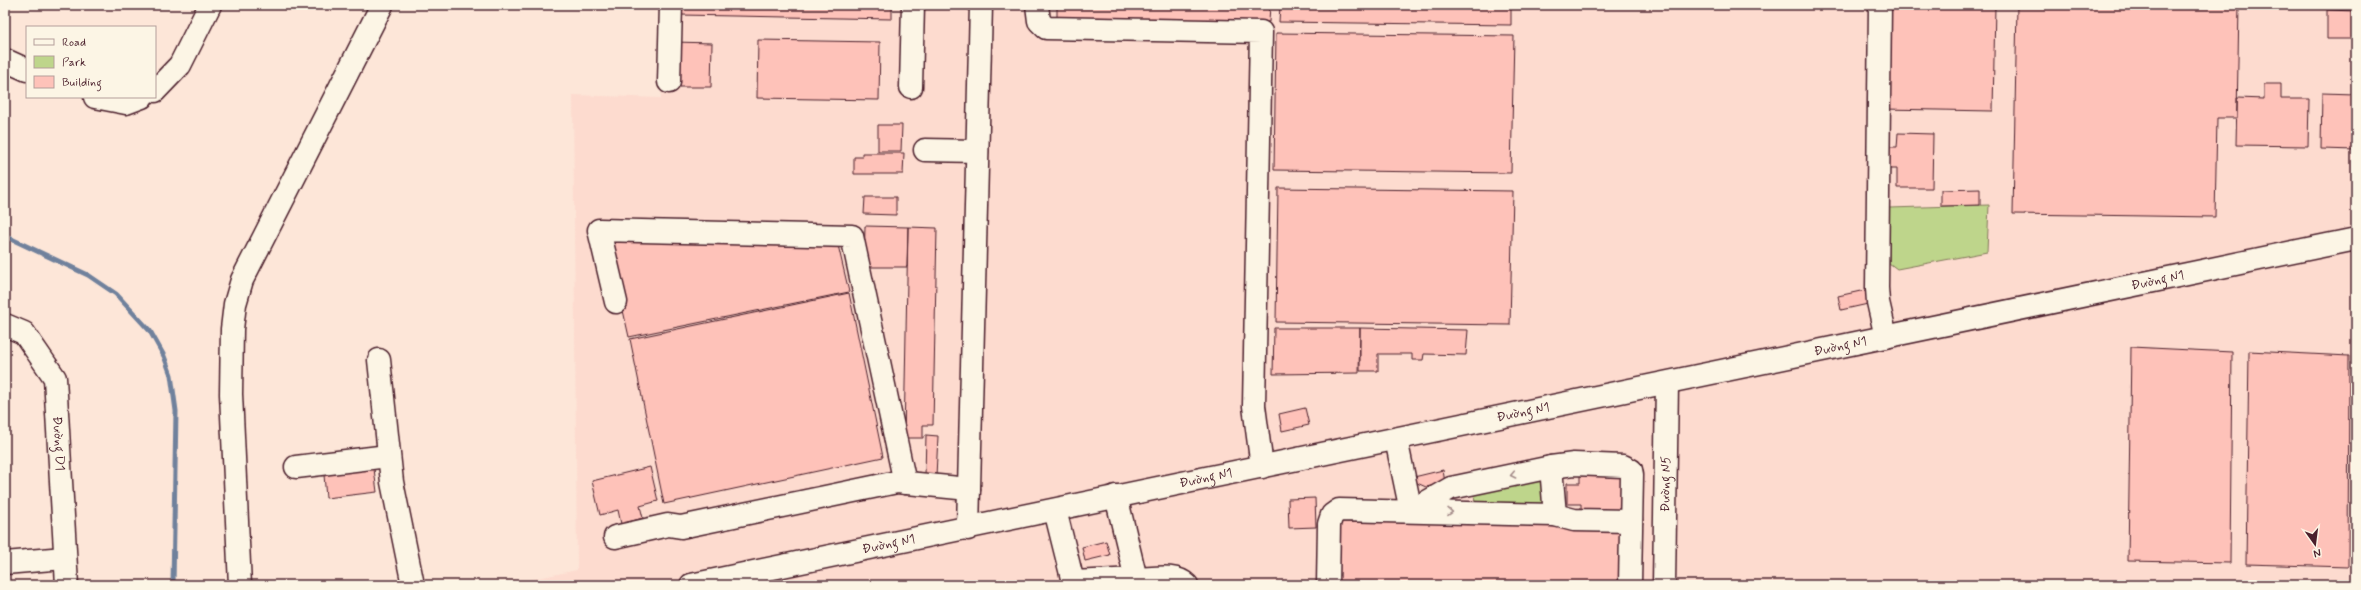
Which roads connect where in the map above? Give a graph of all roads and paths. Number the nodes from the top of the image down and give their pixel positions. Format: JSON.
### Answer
{"nodes":[{"id":1,"x":210,"y":5,"type":"edge"},
{"id":2,"x":382,"y":5,"type":"edge"},
{"id":3,"x":671,"y":5,"type":"edge"},
{"id":4,"x":913,"y":5,"type":"edge"},
{"id":5,"x":981,"y":5,"type":"edge"},
{"id":6,"x":1037,"y":5,"type":"edge"},
{"id":7,"x":1880,"y":5,"type":"edge"},
{"id":8,"x":5,"y":60,"type":"edge"},
{"id":9,"x":26,"y":70,"type":"edge"},
{"id":10,"x":668,"y":82,"type":"dead end"},
{"id":11,"x":911,"y":86,"type":"dead end"},
{"id":12,"x":156,"y":90,"type":"edge"},
{"id":13,"x":100,"y":98,"type":"edge"},
{"id":14,"x":139,"y":98,"type":"edge"},
{"id":15,"x":925,"y":150,"type":"dead end"},
{"id":16,"x":977,"y":151,"type":"junction"},
{"id":17,"x":2356,"y":239,"type":"edge"},
{"id":18,"x":616,"y":302,"type":"dead end"},
{"id":19,"x":5,"y":325,"type":"edge"},
{"id":20,"x":1886,"y":338,"type":"junction"},
{"id":21,"x":379,"y":360,"type":"dead end"},
{"id":22,"x":1667,"y":383,"type":"junction"},
{"id":23,"x":1396,"y":439,"type":"junction"},
{"id":24,"x":388,"y":456,"type":"junction"},
{"id":25,"x":1552,"y":466,"type":"junction"},
{"id":26,"x":296,"y":467,"type":"dead end"},
{"id":27,"x":1262,"y":467,"type":"junction"},
{"id":28,"x":905,"y":483,"type":"junction"},
{"id":29,"x":969,"y":489,"type":"junction"},
{"id":30,"x":1116,"y":496,"type":"junction"},
{"id":31,"x":1055,"y":510,"type":"junction"},
{"id":32,"x":1411,"y":511,"type":"junction"},
{"id":33,"x":1555,"y":515,"type":"junction"},
{"id":34,"x":1631,"y":521,"type":"junction"},
{"id":35,"x":968,"y":529,"type":"junction"},
{"id":36,"x":615,"y":537,"type":"dead end"},
{"id":37,"x":64,"y":558,"type":"junction"},
{"id":38,"x":5,"y":563,"type":"edge"},
{"id":39,"x":737,"y":580,"type":"edge"},
{"id":40,"x":1136,"y":580,"type":"junction"},
{"id":41,"x":1065,"y":583,"type":"edge"},
{"id":42,"x":67,"y":585,"type":"edge"},
{"id":43,"x":240,"y":585,"type":"edge"},
{"id":44,"x":413,"y":585,"type":"edge"},
{"id":45,"x":691,"y":585,"type":"edge"},
{"id":46,"x":1187,"y":585,"type":"edge"},
{"id":47,"x":1328,"y":585,"type":"edge"},
{"id":48,"x":1630,"y":585,"type":"edge"},
{"id":49,"x":1664,"y":585,"type":"edge"}],
"edges":[{"from":1,"to":12,"type":"street"},
{"from":2,"to":43,"type":"street"},
{"from":3,"to":10,"type":"street"},
{"from":4,"to":11,"type":"street"},
{"from":5,"to":16,"type":"street"},
{"from":6,"to":27,"type":"street"},
{"from":7,"to":20,"type":"street"},
{"from":8,"to":9,"type":"street"},
{"from":13,"to":14,"type":"street"},
{"from":15,"to":16,"type":"street"},
{"from":16,"to":29,"type":"street"},
{"from":17,"to":20,"type":"street","name":"Đường N1"},
{"from":18,"to":28,"type":"street"},
{"from":19,"to":37,"type":"street","name":"Đường D1"},
{"from":20,"to":22,"type":"street","name":"Đường N1"},
{"from":21,"to":24,"type":"street"},
{"from":22,"to":23,"type":"street","name":"Đường N1"},
{"from":22,"to":49,"type":"street","name":"Đường N5"},
{"from":23,"to":27,"type":"street","name":"Đường N1"},
{"from":23,"to":32,"type":"street"},
{"from":24,"to":26,"type":"street"},
{"from":24,"to":44,"type":"street"},
{"from":25,"to":32,"type":"street","one_way":true},
{"from":25,"to":33,"type":"street"},
{"from":25,"to":34,"type":"street"},
{"from":27,"to":30,"type":"street","name":"Đường N1"},
{"from":28,"to":29,"type":"street"},
{"from":28,"to":36,"type":"street"},
{"from":29,"to":35,"type":"street"},
{"from":30,"to":31,"type":"street","name":"Đường N1"},
{"from":30,"to":40,"type":"street"},
{"from":31,"to":35,"type":"street","name":"Đường N1"},
{"from":31,"to":41,"type":"street"},
{"from":32,"to":33,"type":"street","one_way":true},
{"from":32,"to":47,"type":"street"},
{"from":33,"to":34,"type":"street"},
{"from":34,"to":48,"type":"street"},
{"from":35,"to":39,"type":"street","name":"Đường N1"},
{"from":37,"to":38,"type":"street"},
{"from":37,"to":42,"type":"street","name":"Đường D1"},
{"from":39,"to":45,"type":"street","name":"Đường N1"},
{"from":40,"to":41,"type":"street"},
{"from":40,"to":46,"type":"street"}]}
